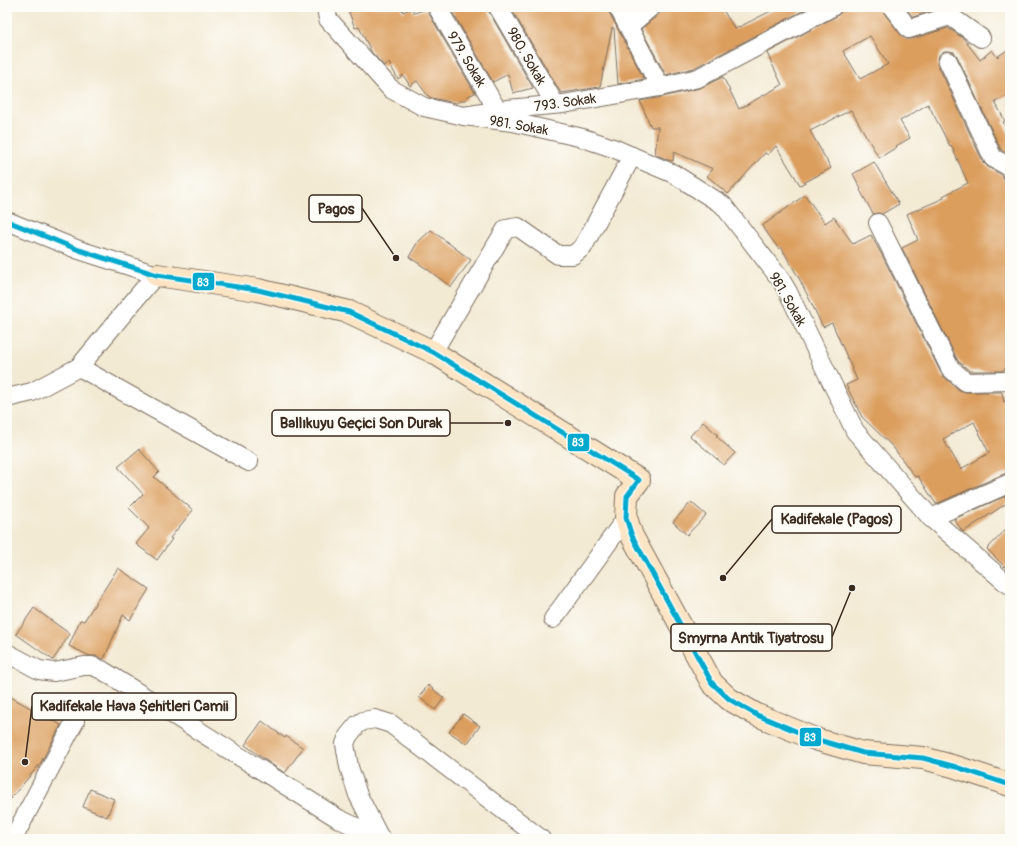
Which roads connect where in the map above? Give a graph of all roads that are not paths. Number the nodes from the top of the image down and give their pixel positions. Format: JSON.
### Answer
{"nodes":[{"id":1,"x":326,"y":7,"type":"edge"},
{"id":2,"x":437,"y":7,"type":"edge"},
{"id":3,"x":498,"y":7,"type":"edge"},
{"id":4,"x":618,"y":7,"type":"edge"},
{"id":5,"x":651,"y":7,"type":"edge"},
{"id":6,"x":832,"y":7,"type":"edge"},
{"id":7,"x":892,"y":7,"type":"edge"},
{"id":8,"x":629,"y":26,"type":"junction"},
{"id":9,"x":981,"y":38,"type":"dead end"},
{"id":10,"x":948,"y":61,"type":"dead end"},
{"id":11,"x":660,"y":87,"type":"junction"},
{"id":12,"x":555,"y":104,"type":"junction"},
{"id":13,"x":498,"y":111,"type":"junction"},
{"id":14,"x":464,"y":116,"type":"junction"},
{"id":15,"x":632,"y":156,"type":"junction"},
{"id":16,"x":1010,"y":167,"type":"edge"},
{"id":17,"x":7,"y":221,"type":"edge"},
{"id":18,"x":878,"y":223,"type":"dead end"},
{"id":19,"x":157,"y":275,"type":"junction"},
{"id":20,"x":433,"y":352,"type":"junction"},
{"id":21,"x":79,"y":367,"type":"junction"},
{"id":22,"x":1010,"y":382,"type":"edge"},
{"id":23,"x":7,"y":398,"type":"edge"},
{"id":24,"x":249,"y":462,"type":"dead end"},
{"id":25,"x":1010,"y":483,"type":"edge"},
{"id":26,"x":626,"y":518,"type":"junction"},
{"id":27,"x":931,"y":518,"type":"junction"},
{"id":28,"x":1010,"y":585,"type":"edge"},
{"id":29,"x":553,"y":619,"type":"dead end"},
{"id":30,"x":7,"y":653,"type":"edge"},
{"id":31,"x":75,"y":721,"type":"dead end"},
{"id":32,"x":1010,"y":785,"type":"edge"},
{"id":33,"x":381,"y":838,"type":"edge"},
{"id":34,"x":13,"y":839,"type":"edge"},
{"id":35,"x":541,"y":839,"type":"edge"}],
"edges":[{"from":1,"to":14,"type":"street","name":"793. Sokak"},
{"from":2,"to":13,"type":"street","name":"979. Sokak"},
{"from":3,"to":12,"type":"street","name":"980. Sokak"},
{"from":4,"to":8,"type":"street"},
{"from":5,"to":8,"type":"street"},
{"from":6,"to":11,"type":"street","name":"793. Sokak"},
{"from":7,"to":9,"type":"street"},
{"from":8,"to":11,"type":"street"},
{"from":10,"to":16,"type":"street"},
{"from":11,"to":12,"type":"street","name":"793. Sokak"},
{"from":12,"to":13,"type":"street","name":"793. Sokak"},
{"from":13,"to":14,"type":"street","name":"793. Sokak"},
{"from":14,"to":15,"type":"street","name":"981. Sokak"},
{"from":15,"to":20,"type":"street"},
{"from":15,"to":27,"type":"street","name":"981. Sokak"},
{"from":17,"to":19,"type":"street"},
{"from":18,"to":22,"type":"street"},
{"from":19,"to":20,"type":"street"},
{"from":19,"to":21,"type":"street"},
{"from":20,"to":26,"type":"street"},
{"from":21,"to":23,"type":"street"},
{"from":21,"to":24,"type":"street"},
{"from":25,"to":27,"type":"street"},
{"from":26,"to":29,"type":"street"},
{"from":26,"to":32,"type":"street"},
{"from":27,"to":28,"type":"street","name":"981. Sokak"},
{"from":30,"to":33,"type":"street"},
{"from":31,"to":34,"type":"street"},
{"from":33,"to":35,"type":"street"}]}
